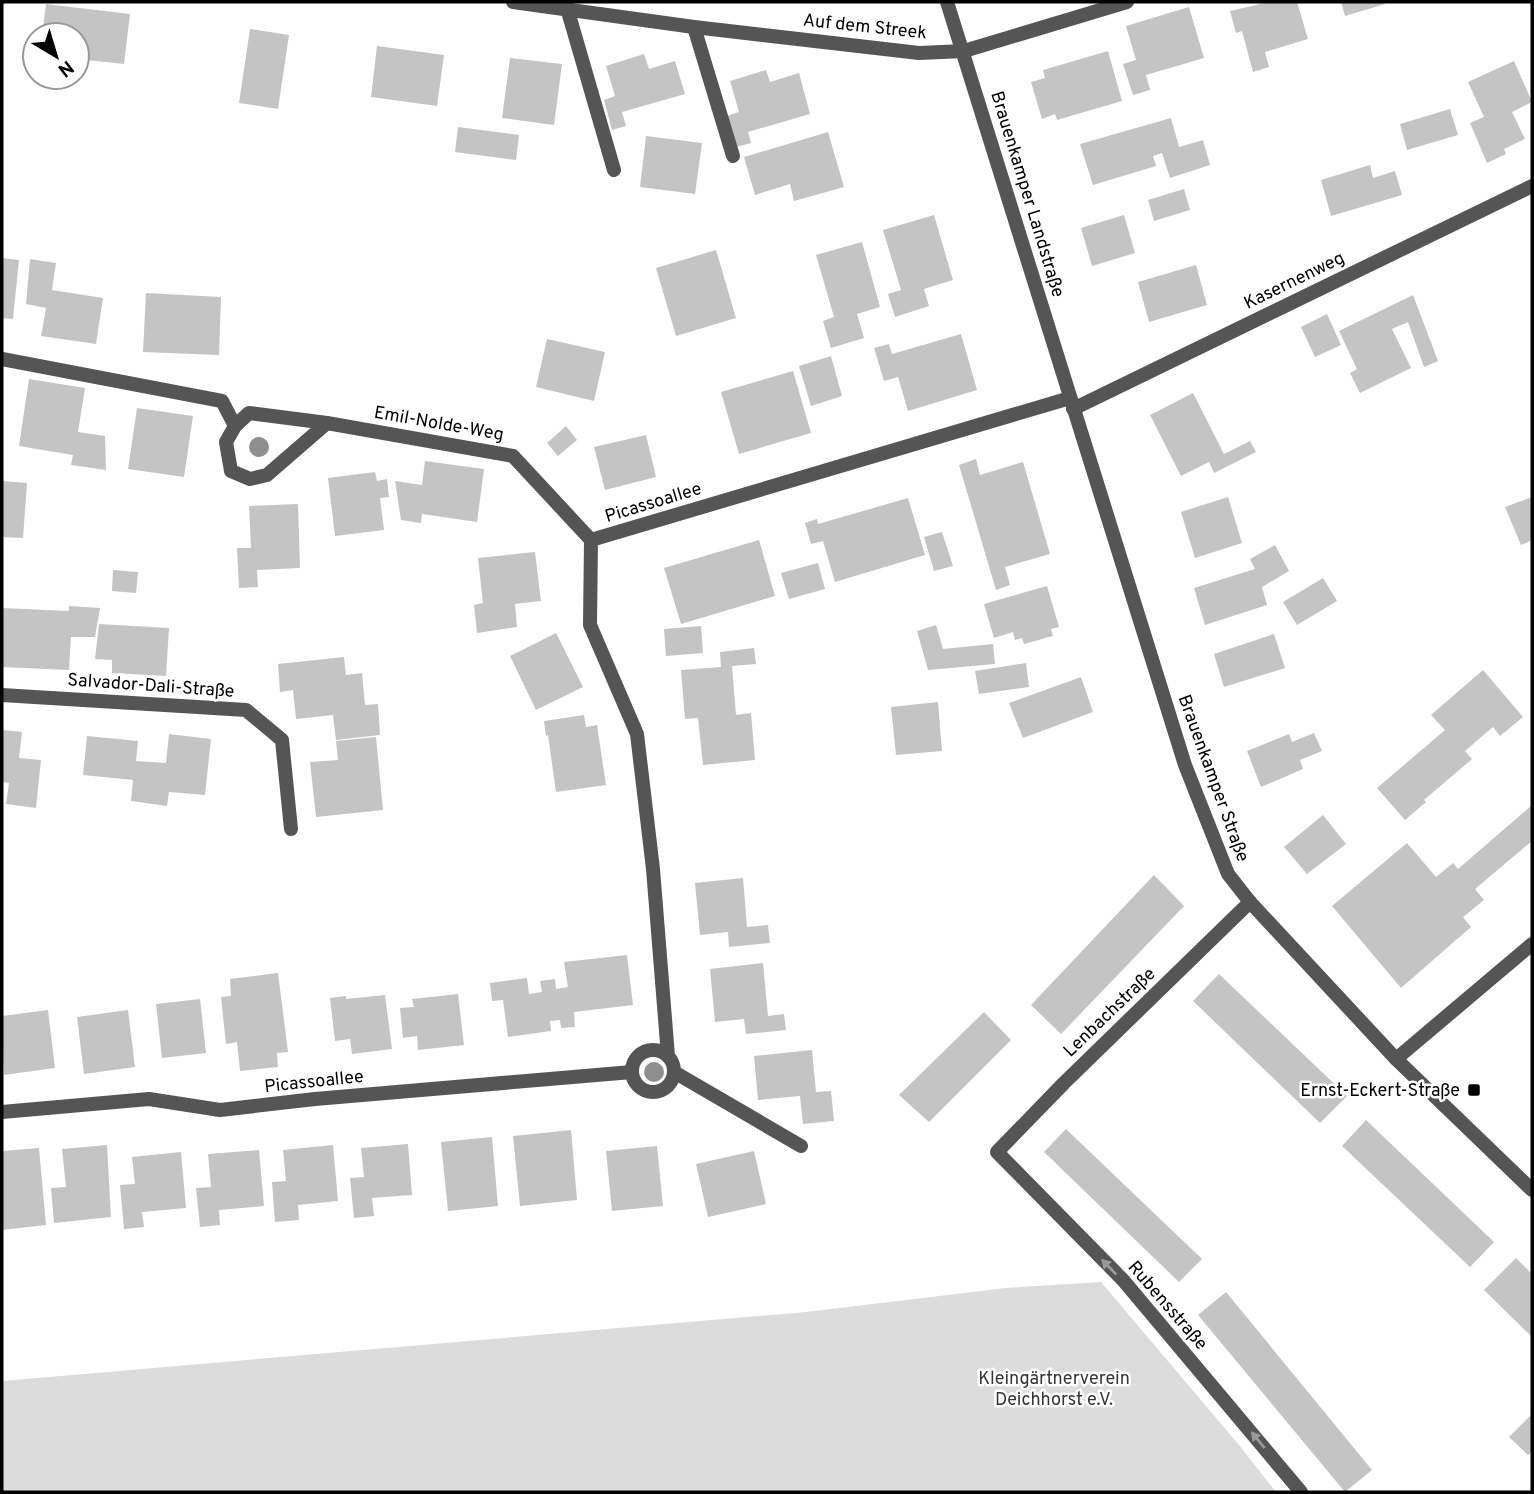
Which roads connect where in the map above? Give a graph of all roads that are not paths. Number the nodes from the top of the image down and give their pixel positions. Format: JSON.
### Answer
{"nodes":[{"id":1,"x":513,"y":2,"type":"edge"},
{"id":2,"x":947,"y":2,"type":"edge"},
{"id":3,"x":1127,"y":2,"type":"edge"},
{"id":4,"x":568,"y":8,"type":"junction"},
{"id":5,"x":694,"y":26,"type":"junction"},
{"id":6,"x":964,"y":51,"type":"junction"},
{"id":7,"x":733,"y":156,"type":"dead end"},
{"id":8,"x":614,"y":170,"type":"dead end"},
{"id":9,"x":1532,"y":186,"type":"edge"},
{"id":10,"x":2,"y":359,"type":"edge"},
{"id":11,"x":1072,"y":403,"type":"junction"},
{"id":12,"x":327,"y":423,"type":"junction"},
{"id":13,"x":235,"y":426,"type":"junction"},
{"id":14,"x":592,"y":540,"type":"junction"},
{"id":15,"x":2,"y":695,"type":"edge"},
{"id":16,"x":291,"y":829,"type":"dead end"},
{"id":17,"x":1250,"y":902,"type":"junction"},
{"id":18,"x":1532,"y":944,"type":"edge"},
{"id":19,"x":668,"y":1056,"type":"junction"},
{"id":20,"x":1396,"y":1059,"type":"junction"},
{"id":21,"x":632,"y":1072,"type":"junction"},
{"id":22,"x":674,"y":1072,"type":"junction"},
{"id":23,"x":2,"y":1112,"type":"edge"},
{"id":24,"x":801,"y":1146,"type":"dead end"},
{"id":25,"x":997,"y":1152,"type":"joint"},
{"id":26,"x":1532,"y":1190,"type":"edge"},
{"id":27,"x":1301,"y":1492,"type":"edge"}],
"edges":[{"from":1,"to":4,"type":"street","name":"Auf dem Streek"},
{"from":2,"to":6,"type":"street","name":"Brauenkamper Landstraße"},
{"from":3,"to":6,"type":"street","name":"Auf dem Streek"},
{"from":4,"to":5,"type":"street","name":"Auf dem Streek"},
{"from":4,"to":8,"type":"street"},
{"from":5,"to":6,"type":"street","name":"Auf dem Streek"},
{"from":5,"to":7,"type":"street"},
{"from":6,"to":11,"type":"street","name":"Brauenkamper Landstraße"},
{"from":9,"to":11,"type":"street","name":"Kasernenweg"},
{"from":10,"to":13,"type":"street"},
{"from":11,"to":14,"type":"street","name":"Picassoallee"},
{"from":11,"to":17,"type":"street","name":"Brauenkamper Straße"},
{"from":12,"to":13,"type":"street","name":"Emil-Nolde-Weg"},
{"from":12,"to":13,"type":"street"},
{"from":12,"to":14,"type":"street","name":"Emil-Nolde-Weg"},
{"from":14,"to":19,"type":"street","name":"Picassoallee"},
{"from":15,"to":16,"type":"street","name":"Salvador-Dali-Straße"},
{"from":17,"to":20,"type":"street","name":"Brauenkamper Straße"},
{"from":17,"to":25,"type":"street","name":"Lenbachstraße"},
{"from":18,"to":20,"type":"street"},
{"from":19,"to":21,"type":"street"},
{"from":19,"to":22,"type":"street","name":"Picassoallee"},
{"from":20,"to":26,"type":"street","name":"Brauenkamper Straße"},
{"from":21,"to":22,"type":"street"},
{"from":21,"to":23,"type":"street","name":"Picassoallee"},
{"from":22,"to":24,"type":"street"},
{"from":27,"to":25,"type":"street","name":"Rubensstraße","one_way":true}]}
